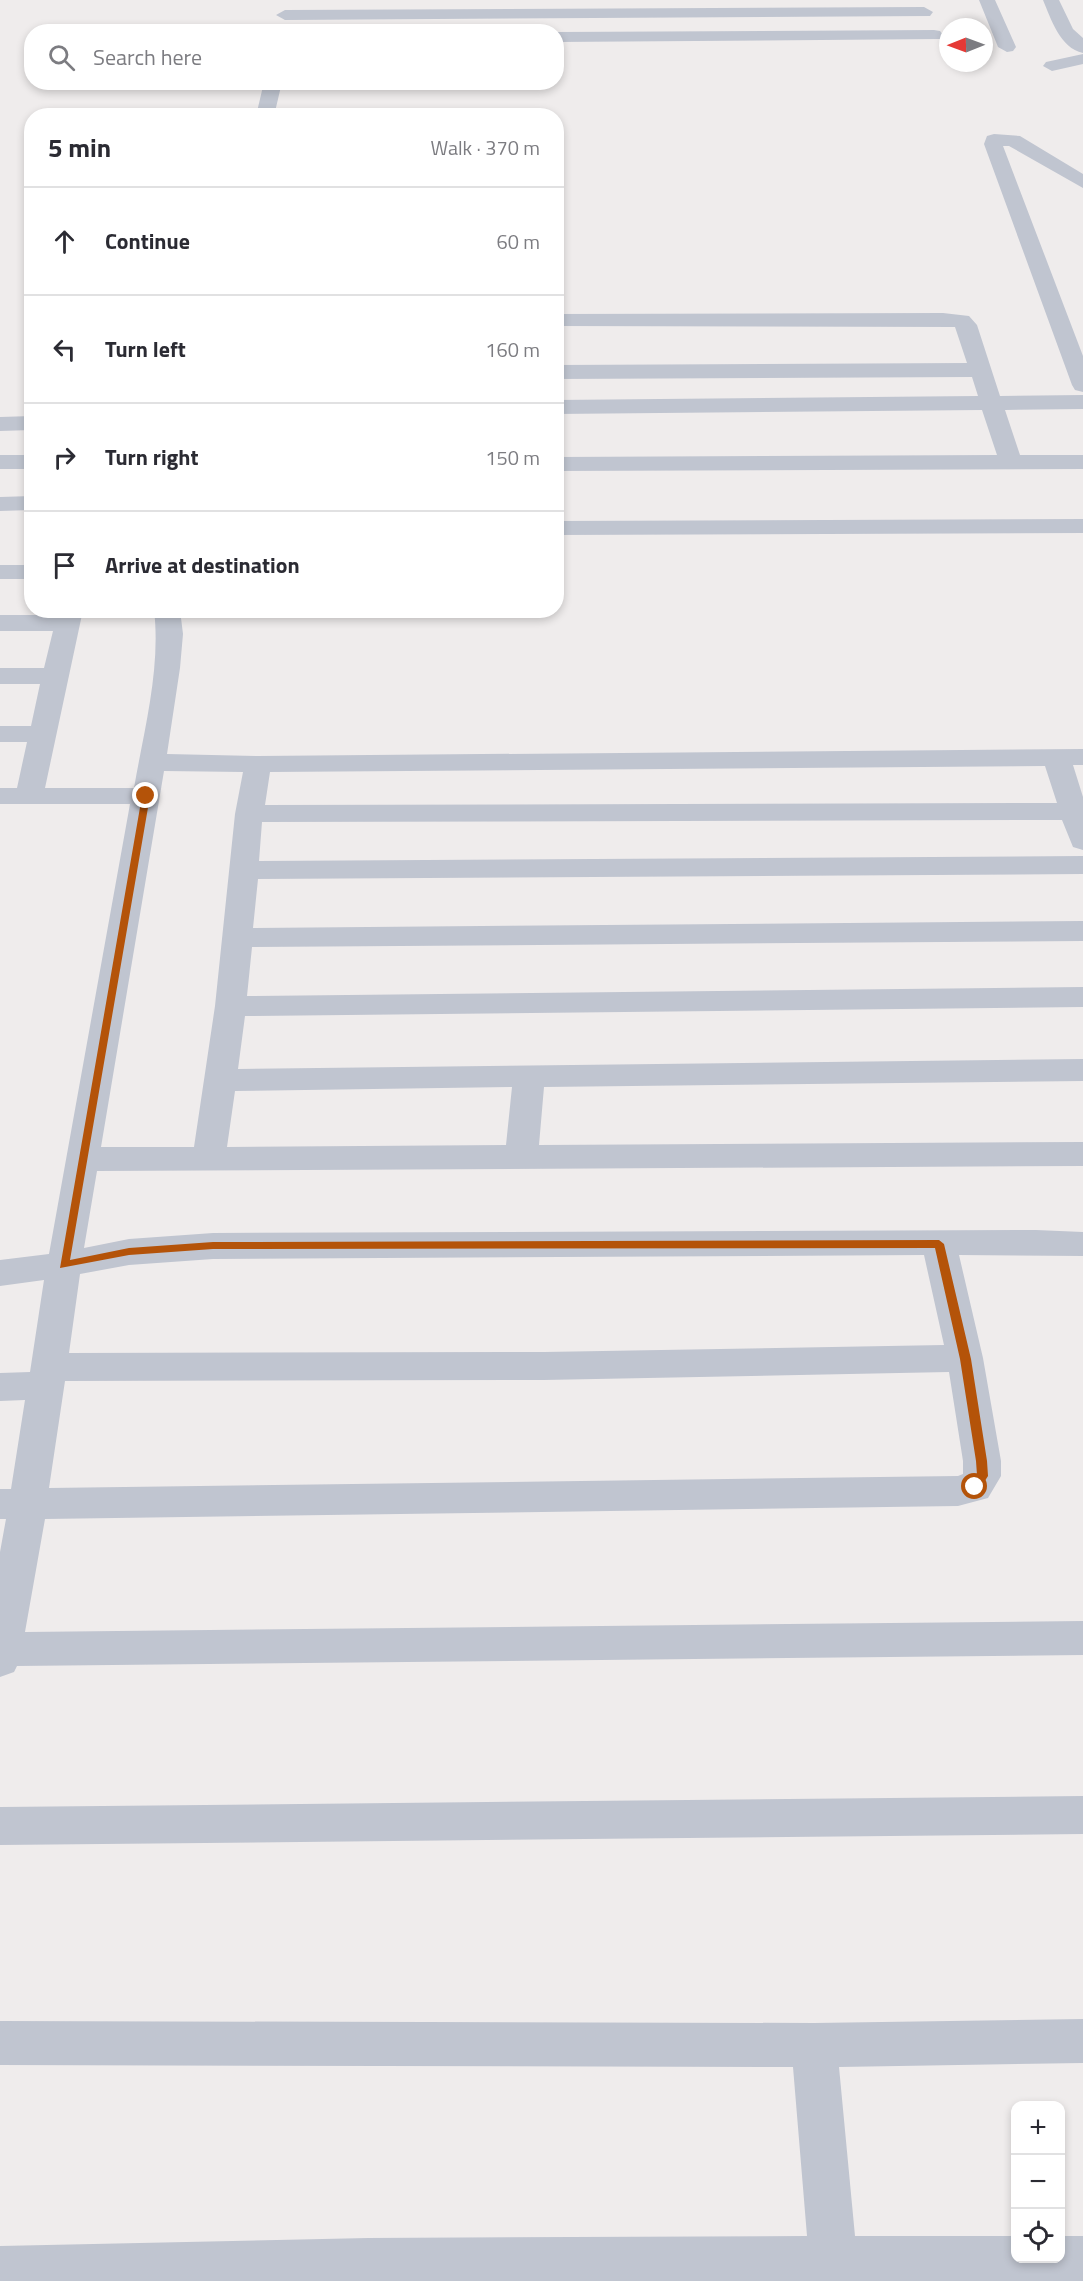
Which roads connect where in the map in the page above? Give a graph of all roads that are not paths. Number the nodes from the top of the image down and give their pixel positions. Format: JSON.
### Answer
{"nodes":[{"id":1,"x":987,"y":0,"type":"edge"},
{"id":2,"x":1051,"y":0,"type":"edge"},
{"id":3,"x":717,"y":6,"type":"edge"},
{"id":4,"x":790,"y":6,"type":"edge"},
{"id":5,"x":855,"y":6,"type":"edge"},
{"id":6,"x":922,"y":6,"type":"edge"},
{"id":7,"x":285,"y":15,"type":"edge"},
{"id":8,"x":934,"y":35,"type":"junction"},
{"id":9,"x":720,"y":36,"type":"junction"},
{"id":10,"x":564,"y":37,"type":"edge"},
{"id":11,"x":939,"y":47,"type":"edge"},
{"id":12,"x":1083,"y":48,"type":"edge"},
{"id":13,"x":993,"y":59,"type":"dead end"},
{"id":14,"x":1083,"y":59,"type":"edge"},
{"id":15,"x":1052,"y":66,"type":"dead end"},
{"id":16,"x":271,"y":90,"type":"edge"},
{"id":17,"x":267,"y":108,"type":"edge"},
{"id":18,"x":1083,"y":183,"type":"edge"},
{"id":19,"x":564,"y":320,"type":"edge"},
{"id":20,"x":980,"y":370,"type":"junction"},
{"id":21,"x":564,"y":372,"type":"edge"},
{"id":22,"x":1083,"y":386,"type":"edge"},
{"id":23,"x":1083,"y":402,"type":"edge"},
{"id":24,"x":992,"y":404,"type":"junction"},
{"id":25,"x":564,"y":407,"type":"edge"},
{"id":26,"x":24,"y":423,"type":"edge"},
{"id":27,"x":0,"y":424,"type":"edge"},
{"id":28,"x":0,"y":462,"type":"edge"},
{"id":29,"x":24,"y":462,"type":"edge"},
{"id":30,"x":1083,"y":462,"type":"edge"},
{"id":31,"x":1011,"y":463,"type":"junction"},
{"id":32,"x":564,"y":464,"type":"edge"},
{"id":33,"x":0,"y":504,"type":"edge"},
{"id":34,"x":24,"y":504,"type":"edge"},
{"id":35,"x":1083,"y":526,"type":"edge"},
{"id":36,"x":564,"y":528,"type":"edge"},
{"id":37,"x":0,"y":572,"type":"edge"},
{"id":38,"x":24,"y":572,"type":"edge"},
{"id":39,"x":57,"y":618,"type":"edge"},
{"id":40,"x":68,"y":618,"type":"edge"},
{"id":41,"x":168,"y":618,"type":"edge"},
{"id":42,"x":0,"y":623,"type":"edge"},
{"id":43,"x":0,"y":676,"type":"edge"},
{"id":44,"x":55,"y":676,"type":"junction"},
{"id":45,"x":0,"y":734,"type":"edge"},
{"id":46,"x":43,"y":734,"type":"junction"},
{"id":47,"x":1069,"y":757,"type":"edge"},
{"id":48,"x":152,"y":762,"type":"junction"},
{"id":49,"x":258,"y":764,"type":"junction"},
{"id":50,"x":0,"y":795,"type":"edge"},
{"id":51,"x":29,"y":795,"type":"junction"},
{"id":52,"x":146,"y":796,"type":"junction"},
{"id":53,"x":1078,"y":811,"type":"edge"},
{"id":54,"x":249,"y":814,"type":"junction"},
{"id":55,"x":1083,"y":841,"type":"edge"},
{"id":56,"x":1083,"y":865,"type":"edge"},
{"id":57,"x":244,"y":870,"type":"junction"},
{"id":58,"x":1083,"y":931,"type":"edge"},
{"id":59,"x":237,"y":938,"type":"junction"},
{"id":60,"x":1083,"y":997,"type":"edge"},
{"id":61,"x":231,"y":1006,"type":"junction"},
{"id":62,"x":1083,"y":1070,"type":"edge"},
{"id":63,"x":529,"y":1077,"type":"junction"},
{"id":64,"x":221,"y":1080,"type":"junction"},
{"id":65,"x":1083,"y":1154,"type":"edge"},
{"id":66,"x":521,"y":1158,"type":"junction"},
{"id":67,"x":83,"y":1159,"type":"junction"},
{"id":68,"x":209,"y":1160,"type":"junction"},
{"id":69,"x":939,"y":1244,"type":"junction"},
{"id":70,"x":1083,"y":1244,"type":"edge"},
{"id":71,"x":64,"y":1265,"type":"junction"},
{"id":72,"x":0,"y":1273,"type":"edge"},
{"id":73,"x":965,"y":1359,"type":"junction"},
{"id":74,"x":47,"y":1377,"type":"junction"},
{"id":75,"x":0,"y":1387,"type":"edge"},
{"id":76,"x":14,"y":1504,"type":"edge"},
{"id":77,"x":1083,"y":1638,"type":"edge"},
{"id":78,"x":1,"y":1653,"type":"edge"},
{"id":79,"x":1083,"y":1815,"type":"edge"},
{"id":80,"x":0,"y":1826,"type":"edge"},
{"id":81,"x":1083,"y":2041,"type":"edge"},
{"id":82,"x":0,"y":2043,"type":"edge"},
{"id":83,"x":814,"y":2045,"type":"junction"},
{"id":84,"x":1083,"y":2260,"type":"edge"},
{"id":85,"x":0,"y":2270,"type":"edge"},
{"id":86,"x":834,"y":2271,"type":"edge"}],
"edges":[{"from":1,"to":13,"type":"street"},
{"from":2,"to":12,"type":"street"},
{"from":3,"to":4,"type":"street"},
{"from":3,"to":7,"type":"street"},
{"from":3,"to":9,"type":"street"},
{"from":4,"to":5,"type":"street"},
{"from":5,"to":6,"type":"street"},
{"from":6,"to":8,"type":"street"},
{"from":8,"to":9,"type":"street"},
{"from":8,"to":11,"type":"street"},
{"from":9,"to":10,"type":"street"},
{"from":14,"to":15,"type":"street"},
{"from":16,"to":17,"type":"street"},
{"from":18,"to":22,"type":"street"},
{"from":19,"to":20,"type":"street"},
{"from":20,"to":21,"type":"street"},
{"from":20,"to":24,"type":"street"},
{"from":23,"to":24,"type":"street"},
{"from":24,"to":25,"type":"street"},
{"from":24,"to":31,"type":"street"},
{"from":26,"to":27,"type":"street"},
{"from":28,"to":29,"type":"street"},
{"from":30,"to":31,"type":"street"},
{"from":31,"to":32,"type":"street"},
{"from":33,"to":34,"type":"street"},
{"from":35,"to":36,"type":"street"},
{"from":37,"to":38,"type":"street"},
{"from":39,"to":42,"type":"street"},
{"from":40,"to":44,"type":"street"},
{"from":41,"to":48,"type":"street"},
{"from":43,"to":44,"type":"street"},
{"from":44,"to":46,"type":"street"},
{"from":45,"to":46,"type":"street"},
{"from":46,"to":51,"type":"street"},
{"from":47,"to":49,"type":"street"},
{"from":47,"to":53,"type":"street"},
{"from":48,"to":49,"type":"street"},
{"from":48,"to":52,"type":"street"},
{"from":49,"to":54,"type":"street"},
{"from":50,"to":51,"type":"street"},
{"from":51,"to":52,"type":"street"},
{"from":52,"to":67,"type":"street"},
{"from":53,"to":54,"type":"street"},
{"from":53,"to":55,"type":"street"},
{"from":54,"to":57,"type":"street"},
{"from":56,"to":57,"type":"street"},
{"from":57,"to":59,"type":"street"},
{"from":58,"to":59,"type":"street"},
{"from":59,"to":61,"type":"street"},
{"from":60,"to":61,"type":"street"},
{"from":61,"to":64,"type":"street"},
{"from":62,"to":63,"type":"street"},
{"from":63,"to":64,"type":"street"},
{"from":63,"to":66,"type":"street"},
{"from":64,"to":68,"type":"street"},
{"from":65,"to":66,"type":"street"},
{"from":66,"to":68,"type":"street"},
{"from":67,"to":68,"type":"street"},
{"from":67,"to":71,"type":"street"},
{"from":69,"to":70,"type":"street"},
{"from":69,"to":71,"type":"street"},
{"from":69,"to":73,"type":"street"},
{"from":71,"to":72,"type":"street"},
{"from":71,"to":74,"type":"street"},
{"from":73,"to":74,"type":"street"},
{"from":73,"to":76,"type":"street"},
{"from":74,"to":75,"type":"street"},
{"from":74,"to":76,"type":"street"},
{"from":76,"to":78,"type":"street"},
{"from":77,"to":78,"type":"street"},
{"from":79,"to":80,"type":"street"},
{"from":81,"to":83,"type":"street"},
{"from":82,"to":83,"type":"street"},
{"from":83,"to":86,"type":"street"},
{"from":84,"to":86,"type":"street"},
{"from":85,"to":86,"type":"street"}]}
